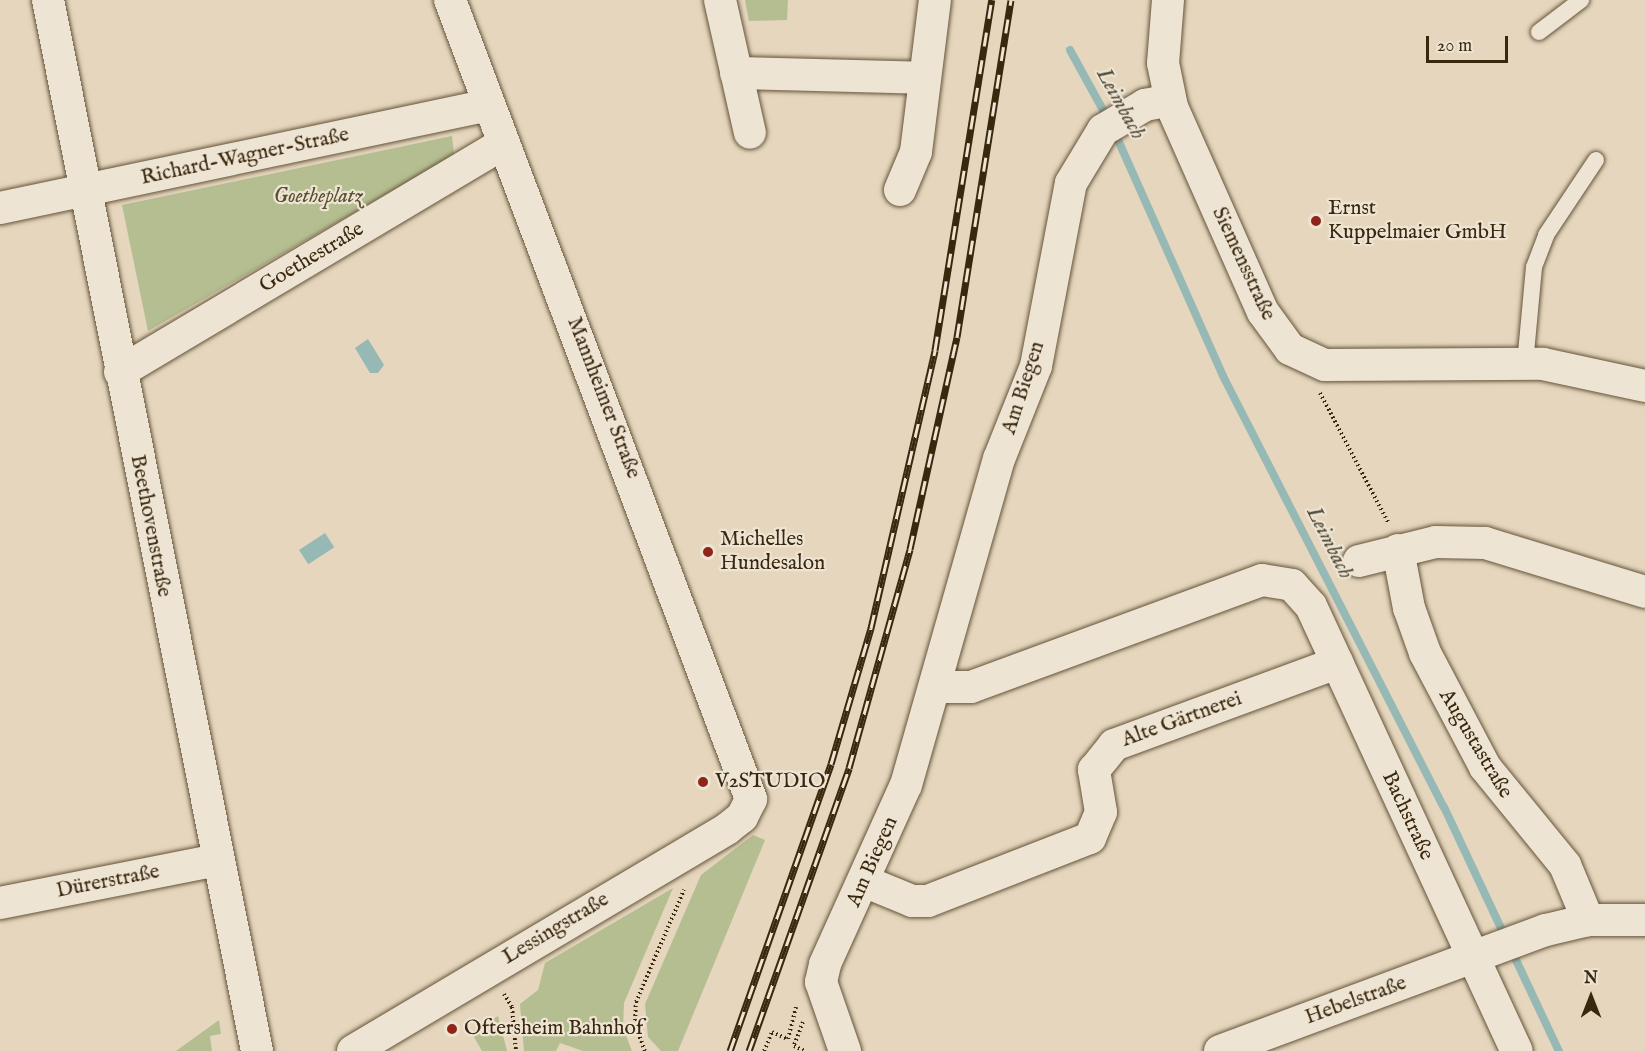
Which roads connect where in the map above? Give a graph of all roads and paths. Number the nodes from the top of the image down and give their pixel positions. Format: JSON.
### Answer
{"nodes":[{"id":1,"x":48,"y":0,"type":"edge"},
{"id":2,"x":450,"y":0,"type":"edge"},
{"id":3,"x":720,"y":0,"type":"edge"},
{"id":4,"x":935,"y":0,"type":"edge"},
{"id":5,"x":1168,"y":0,"type":"edge"},
{"id":6,"x":1581,"y":0,"type":"edge"},
{"id":7,"x":1539,"y":32,"type":"dead end"},
{"id":8,"x":736,"y":73,"type":"junction"},
{"id":9,"x":925,"y":78,"type":"junction"},
{"id":10,"x":1170,"y":100,"type":"junction"},
{"id":11,"x":489,"y":105,"type":"junction"},
{"id":12,"x":750,"y":133,"type":"dead end"},
{"id":13,"x":504,"y":143,"type":"junction"},
{"id":14,"x":1596,"y":160,"type":"dead end"},
{"id":15,"x":900,"y":190,"type":"dead end"},
{"id":16,"x":83,"y":192,"type":"junction"},
{"id":17,"x":0,"y":208,"type":"edge"},
{"id":18,"x":1304,"y":360,"type":"junction"},
{"id":19,"x":1525,"y":364,"type":"junction"},
{"id":20,"x":120,"y":372,"type":"junction"},
{"id":21,"x":1645,"y":386,"type":"edge"},
{"id":22,"x":1398,"y":550,"type":"junction"},
{"id":23,"x":1359,"y":561,"type":"dead end"},
{"id":24,"x":1645,"y":592,"type":"edge"},
{"id":25,"x":1337,"y":663,"type":"junction"},
{"id":26,"x":935,"y":687,"type":"junction"},
{"id":27,"x":751,"y":799,"type":"joint"},
{"id":28,"x":217,"y":860,"type":"junction"},
{"id":29,"x":866,"y":882,"type":"junction"},
{"id":30,"x":687,"y":883,"type":"dead end"},
{"id":31,"x":0,"y":903,"type":"edge"},
{"id":32,"x":1588,"y":920,"type":"junction"},
{"id":33,"x":1645,"y":920,"type":"edge"},
{"id":34,"x":1482,"y":954,"type":"junction"},
{"id":35,"x":489,"y":969,"type":"junction"},
{"id":36,"x":360,"y":1049,"type":"edge"},
{"id":37,"x":257,"y":1051,"type":"edge"},
{"id":38,"x":516,"y":1051,"type":"edge"},
{"id":39,"x":645,"y":1051,"type":"edge"},
{"id":40,"x":764,"y":1051,"type":"edge"},
{"id":41,"x":805,"y":1051,"type":"edge"},
{"id":42,"x":845,"y":1051,"type":"edge"},
{"id":43,"x":1220,"y":1051,"type":"edge"},
{"id":44,"x":1517,"y":1051,"type":"edge"}],
"edges":[{"from":1,"to":16,"type":"street","name":"Beethovenstraße"},
{"from":2,"to":11,"type":"street","name":"Mannheimer Straße"},
{"from":3,"to":8,"type":"street"},
{"from":4,"to":9,"type":"street"},
{"from":5,"to":10,"type":"street","name":"Siemensstraße"},
{"from":6,"to":7,"type":"lane"},
{"from":8,"to":9,"type":"street"},
{"from":8,"to":12,"type":"street"},
{"from":9,"to":15,"type":"street"},
{"from":10,"to":18,"type":"street","name":"Siemensstraße"},
{"from":10,"to":26,"type":"street","name":"Am Biegen"},
{"from":11,"to":13,"type":"street","name":"Mannheimer Straße"},
{"from":11,"to":16,"type":"street","name":"Richard-Wagner-Straße"},
{"from":13,"to":20,"type":"street","name":"Goethestraße"},
{"from":13,"to":27,"type":"street","name":"Mannheimer Straße"},
{"from":14,"to":19,"type":"lane"},
{"from":16,"to":17,"type":"street","name":"Richard-Wagner-Straße"},
{"from":16,"to":20,"type":"street","name":"Beethovenstraße"},
{"from":18,"to":19,"type":"street"},
{"from":18,"to":22,"type":"path"},
{"from":19,"to":21,"type":"street"},
{"from":20,"to":28,"type":"street","name":"Beethovenstraße"},
{"from":22,"to":23,"type":"street"},
{"from":22,"to":24,"type":"street"},
{"from":22,"to":32,"type":"street","name":"Augustastraße"},
{"from":25,"to":26,"type":"street","name":"Bachstraße"},
{"from":25,"to":29,"type":"street","name":"Alte Gärtnerei"},
{"from":25,"to":34,"type":"street","name":"Bachstraße"},
{"from":26,"to":29,"type":"street","name":"Am Biegen"},
{"from":27,"to":35,"type":"street","name":"Lessingstraße"},
{"from":28,"to":31,"type":"street","name":"Dürerstraße"},
{"from":28,"to":37,"type":"street","name":"Beethovenstraße"},
{"from":29,"to":42,"type":"street","name":"Am Biegen"},
{"from":30,"to":39,"type":"path"},
{"from":32,"to":33,"type":"street"},
{"from":32,"to":34,"type":"street"},
{"from":34,"to":43,"type":"street","name":"Hebelstraße"},
{"from":34,"to":44,"type":"street","name":"Bachstraße"},
{"from":35,"to":36,"type":"street","name":"Lessingstraße"},
{"from":35,"to":38,"type":"path"},
{"from":40,"to":41,"type":"path"}]}
